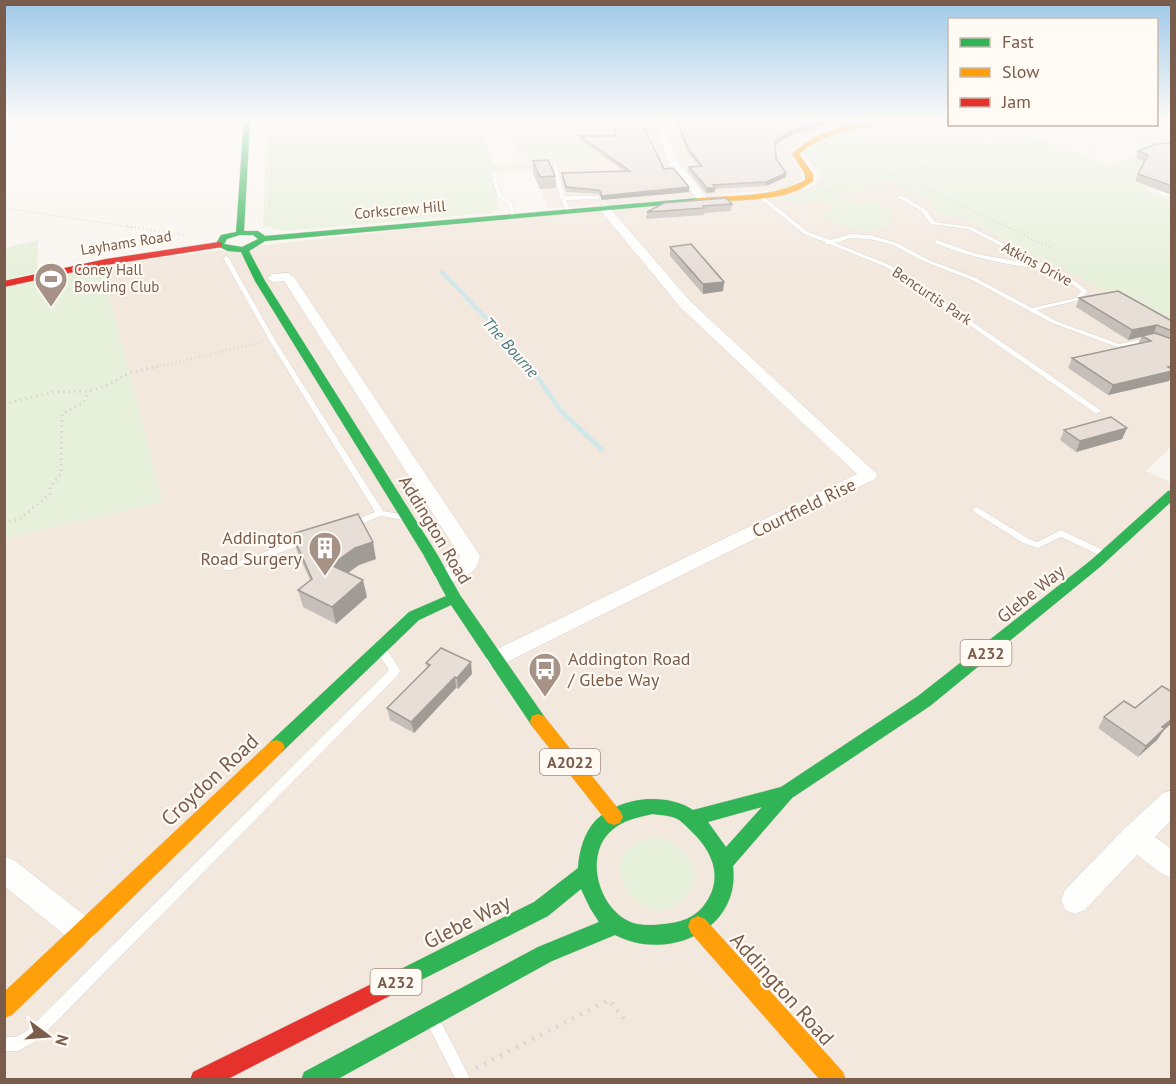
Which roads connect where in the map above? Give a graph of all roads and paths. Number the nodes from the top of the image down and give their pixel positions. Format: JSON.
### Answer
{"nodes":[{"id":1,"x":244,"y":170,"type":"edge"},
{"id":2,"x":270,"y":170,"type":"edge"},
{"id":3,"x":491,"y":170,"type":"edge"},
{"id":4,"x":556,"y":170,"type":"edge"},
{"id":5,"x":679,"y":170,"type":"edge"},
{"id":6,"x":806,"y":170,"type":"edge"},
{"id":7,"x":908,"y":170,"type":"edge"},
{"id":8,"x":900,"y":172,"type":"junction"},
{"id":9,"x":494,"y":178,"type":"joint"},
{"id":10,"x":1158,"y":192,"type":"edge"},
{"id":11,"x":759,"y":195,"type":"junction"},
{"id":12,"x":810,"y":195,"type":"dead end"},
{"id":13,"x":900,"y":196,"type":"dead end"},
{"id":14,"x":1172,"y":197,"type":"edge"},
{"id":15,"x":563,"y":198,"type":"junction"},
{"id":16,"x":703,"y":199,"type":"junction"},
{"id":17,"x":601,"y":203,"type":"junction"},
{"id":18,"x":4,"y":208,"type":"edge"},
{"id":19,"x":569,"y":211,"type":"junction"},
{"id":20,"x":514,"y":216,"type":"junction"},
{"id":21,"x":263,"y":222,"type":"dead end"},
{"id":22,"x":240,"y":233,"type":"junction"},
{"id":23,"x":194,"y":236,"type":"dead end"},
{"id":24,"x":263,"y":239,"type":"junction"},
{"id":25,"x":937,"y":242,"type":"dead end"},
{"id":26,"x":828,"y":243,"type":"junction"},
{"id":27,"x":219,"y":245,"type":"junction"},
{"id":28,"x":244,"y":249,"type":"junction"},
{"id":29,"x":1055,"y":250,"type":"dead end"},
{"id":30,"x":226,"y":258,"type":"dead end"},
{"id":31,"x":249,"y":263,"type":"junction"},
{"id":32,"x":231,"y":266,"type":"junction"},
{"id":33,"x":1047,"y":268,"type":"junction"},
{"id":34,"x":266,"y":279,"type":"junction"},
{"id":35,"x":4,"y":284,"type":"edge"},
{"id":36,"x":1031,"y":310,"type":"junction"},
{"id":37,"x":272,"y":340,"type":"junction"},
{"id":38,"x":1160,"y":342,"type":"edge"},
{"id":39,"x":89,"y":391,"type":"junction"},
{"id":40,"x":4,"y":404,"type":"edge"},
{"id":41,"x":1098,"y":411,"type":"dead end"},
{"id":42,"x":1172,"y":494,"type":"edge"},
{"id":43,"x":977,"y":510,"type":"dead end"},
{"id":44,"x":380,"y":513,"type":"junction"},
{"id":45,"x":407,"y":517,"type":"junction"},
{"id":46,"x":4,"y":523,"type":"edge"},
{"id":47,"x":343,"y":528,"type":"edge"},
{"id":48,"x":309,"y":539,"type":"edge"},
{"id":49,"x":1105,"y":555,"type":"junction"},
{"id":50,"x":228,"y":568,"type":"dead end"},
{"id":51,"x":444,"y":577,"type":"junction"},
{"id":52,"x":454,"y":598,"type":"junction"},
{"id":53,"x":380,"y":648,"type":"junction"},
{"id":54,"x":497,"y":660,"type":"junction"},
{"id":55,"x":786,"y":793,"type":"junction"},
{"id":56,"x":1172,"y":801,"type":"edge"},
{"id":57,"x":614,"y":817,"type":"junction"},
{"id":58,"x":691,"y":819,"type":"junction"},
{"id":59,"x":1134,"y":837,"type":"junction"},
{"id":60,"x":724,"y":863,"type":"junction"},
{"id":61,"x":1172,"y":865,"type":"edge"},
{"id":62,"x":4,"y":869,"type":"edge"},
{"id":63,"x":585,"y":874,"type":"junction"},
{"id":64,"x":1075,"y":900,"type":"dead end"},
{"id":65,"x":616,"y":925,"type":"junction"},
{"id":66,"x":698,"y":926,"type":"junction"},
{"id":67,"x":82,"y":931,"type":"junction"},
{"id":68,"x":4,"y":1007,"type":"edge"},
{"id":69,"x":430,"y":1016,"type":"junction"},
{"id":70,"x":625,"y":1020,"type":"dead end"},
{"id":71,"x":4,"y":1044,"type":"edge"},
{"id":72,"x":463,"y":1077,"type":"edge"},
{"id":73,"x":201,"y":1080,"type":"edge"},
{"id":74,"x":312,"y":1080,"type":"edge"},
{"id":75,"x":835,"y":1080,"type":"edge"}],
"edges":[{"from":1,"to":22,"type":"main road"},
{"from":2,"to":21,"type":"path"},
{"from":3,"to":9,"type":"path"},
{"from":4,"to":15,"type":"lane"},
{"from":5,"to":16,"type":"street"},
{"from":6,"to":11,"type":"main road","name":"Corkscrew Hill"},
{"from":7,"to":8,"type":"path"},
{"from":8,"to":12,"type":"path"},
{"from":8,"to":29,"type":"path"},
{"from":9,"to":20,"type":"lane"},
{"from":10,"to":14,"type":"lane"},
{"from":11,"to":16,"type":"main road","name":"Corkscrew Hill"},
{"from":11,"to":26,"type":"lane","name":"Bencurtis Park"},
{"from":13,"to":33,"type":"lane","name":"Atkins Drive"},
{"from":15,"to":17,"type":"lane"},
{"from":15,"to":19,"type":"lane"},
{"from":16,"to":17,"type":"main road","name":"Corkscrew Hill"},
{"from":17,"to":19,"type":"main road","name":"Corkscrew Hill"},
{"from":17,"to":54,"type":"street","name":"Courtfield Rise"},
{"from":18,"to":23,"type":"path"},
{"from":19,"to":20,"type":"main road","name":"Corkscrew Hill"},
{"from":20,"to":24,"type":"main road","name":"Corkscrew Hill"},
{"from":22,"to":24,"type":"main road"},
{"from":22,"to":27,"type":"main road"},
{"from":24,"to":28,"type":"main road"},
{"from":25,"to":33,"type":"lane"},
{"from":26,"to":36,"type":"lane"},
{"from":26,"to":41,"type":"lane","name":"Bencurtis Park"},
{"from":27,"to":28,"type":"main road"},
{"from":27,"to":35,"type":"main road","name":"Layhams Road"},
{"from":28,"to":31,"type":"main road","name":"Addington Road"},
{"from":30,"to":32,"type":"lane"},
{"from":31,"to":32,"type":"lane"},
{"from":31,"to":34,"type":"main road","name":"Addington Road"},
{"from":32,"to":37,"type":"lane"},
{"from":33,"to":36,"type":"lane","name":"Atkins Drive"},
{"from":34,"to":45,"type":"main road","name":"Addington Road"},
{"from":34,"to":51,"type":"street"},
{"from":36,"to":38,"type":"lane"},
{"from":37,"to":39,"type":"path"},
{"from":37,"to":44,"type":"lane"},
{"from":39,"to":40,"type":"path"},
{"from":39,"to":46,"type":"path"},
{"from":42,"to":49,"type":"main road","name":"Glebe Way","number":"A232"},
{"from":43,"to":49,"type":"lane"},
{"from":44,"to":45,"type":"lane"},
{"from":44,"to":47,"type":"lane"},
{"from":45,"to":51,"type":"main road","name":"Addington Road"},
{"from":48,"to":50,"type":"lane"},
{"from":49,"to":55,"type":"main road","name":"Glebe Way","number":"A232"},
{"from":51,"to":52,"type":"main road","name":"Addington Road"},
{"from":52,"to":53,"type":"main road","name":"Croydon Road"},
{"from":52,"to":54,"type":"main road","name":"Addington Road","number":"A2022"},
{"from":53,"to":67,"type":"main road","name":"Croydon Road"},
{"from":53,"to":71,"type":"lane"},
{"from":54,"to":57,"type":"main road","name":"Addington Road","number":"A2022"},
{"from":55,"to":58,"type":"main road","name":"Glebe Way","number":"A232"},
{"from":55,"to":60,"type":"main road","name":"Glebe Way","number":"A232"},
{"from":56,"to":59,"type":"street"},
{"from":57,"to":58,"type":"main road"},
{"from":57,"to":63,"type":"main road"},
{"from":58,"to":60,"type":"main road"},
{"from":59,"to":61,"type":"street"},
{"from":59,"to":64,"type":"street"},
{"from":60,"to":66,"type":"main road"},
{"from":62,"to":67,"type":"street"},
{"from":63,"to":65,"type":"main road"},
{"from":63,"to":73,"type":"main road","name":"Glebe Way","number":"A232"},
{"from":65,"to":66,"type":"main road"},
{"from":65,"to":69,"type":"main road","number":"A232"},
{"from":66,"to":75,"type":"main road","name":"Addington Road"},
{"from":67,"to":68,"type":"main road","name":"Croydon Road"},
{"from":69,"to":72,"type":"lane"},
{"from":69,"to":74,"type":"main road","number":"A232"},
{"from":70,"to":72,"type":"path"}]}
